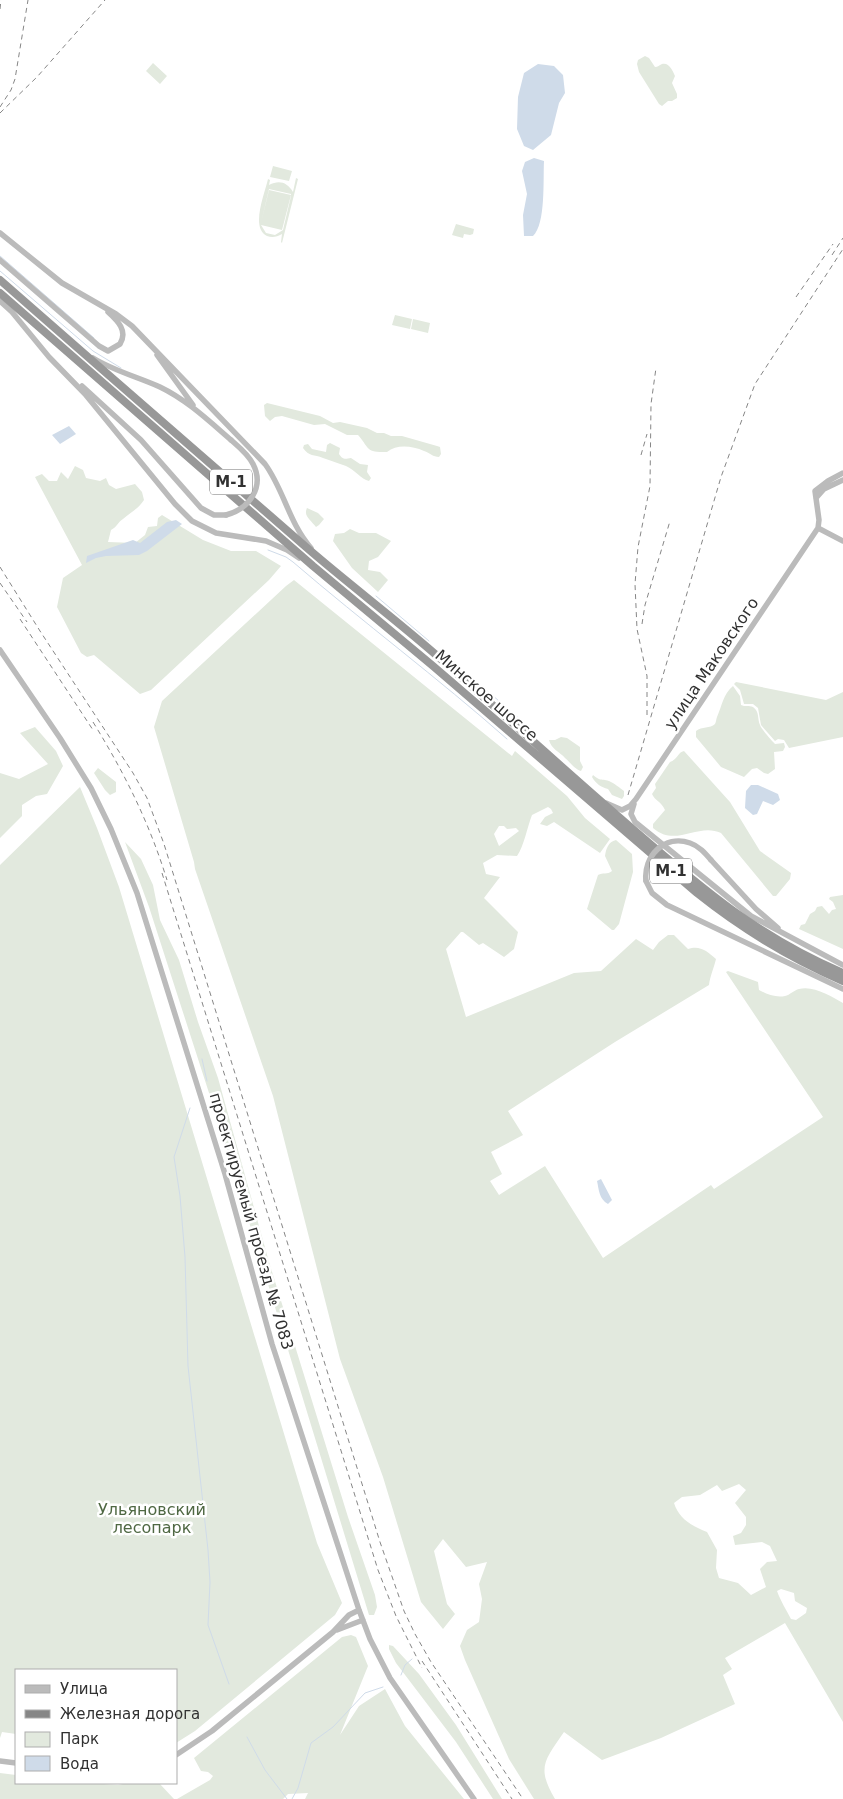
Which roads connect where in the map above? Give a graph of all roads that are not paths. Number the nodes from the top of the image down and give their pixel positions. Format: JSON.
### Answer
{"nodes":[{"id":1,"x":0,"y":234,"type":"edge"},
{"id":2,"x":0,"y":260,"type":"edge"},
{"id":3,"x":0,"y":280,"type":"edge"},
{"id":4,"x":0,"y":293,"type":"edge"},
{"id":5,"x":0,"y":301,"type":"edge"},
{"id":6,"x":99,"y":304,"type":"junction"},
{"id":7,"x":142,"y":335,"type":"junction"},
{"id":8,"x":71,"y":342,"type":"junction"},
{"id":9,"x":44,"y":351,"type":"junction"},
{"id":10,"x":67,"y":374,"type":"junction"},
{"id":11,"x":200,"y":414,"type":"junction"},
{"id":12,"x":843,"y":473,"type":"edge"},
{"id":13,"x":843,"y":480,"type":"edge"},
{"id":14,"x":816,"y":498,"type":"junction"},
{"id":15,"x":818,"y":528,"type":"junction"},
{"id":16,"x":843,"y":541,"type":"edge"},
{"id":17,"x":326,"y":564,"type":"junction"},
{"id":18,"x":313,"y":566,"type":"junction"},
{"id":19,"x":0,"y":650,"type":"edge"},
{"id":20,"x":596,"y":798,"type":"junction"},
{"id":21,"x":636,"y":800,"type":"junction"},
{"id":22,"x":788,"y":936,"type":"junction"},
{"id":23,"x":843,"y":965,"type":"edge"},
{"id":24,"x":843,"y":973,"type":"edge"},
{"id":25,"x":843,"y":981,"type":"edge"},
{"id":26,"x":843,"y":989,"type":"edge"},
{"id":27,"x":359,"y":1610,"type":"junction"},
{"id":28,"x":363,"y":1620,"type":"junction"},
{"id":29,"x":333,"y":1632,"type":"junction"},
{"id":30,"x":178,"y":1754,"type":"edge"},
{"id":31,"x":0,"y":1761,"type":"edge"},
{"id":32,"x":15,"y":1763,"type":"edge"},
{"id":33,"x":474,"y":1799,"type":"edge"}],
"edges":[{"from":1,"to":6,"type":"main road"},
{"from":2,"to":6,"type":"main road"},
{"from":3,"to":8,"type":"highway","number":"М-1"},
{"from":4,"to":9,"type":"main road"},
{"from":4,"to":18,"type":"highway","name":"Минское шоссе","number":"М-1"},
{"from":5,"to":9,"type":"main road"},
{"from":6,"to":7,"type":"main road"},
{"from":7,"to":11,"type":"main road"},
{"from":7,"to":17,"type":"main road"},
{"from":8,"to":11,"type":"main road"},
{"from":8,"to":17,"type":"highway","name":"Минское шоссе","number":"М-1"},
{"from":9,"to":10,"type":"main road"},
{"from":10,"to":11,"type":"main road","bridge":true},
{"from":10,"to":18,"type":"main road"},
{"from":12,"to":14,"type":"main road"},
{"from":13,"to":14,"type":"main road"},
{"from":14,"to":15,"type":"main road"},
{"from":15,"to":16,"type":"main road"},
{"from":15,"to":21,"type":"main road","name":"улица Маковского"},
{"from":17,"to":20,"type":"highway","name":"Минское шоссе","number":"М-1"},
{"from":18,"to":25,"type":"highway","name":"Минское шоссе","number":"М-1"},
{"from":19,"to":27,"type":"main road","name":"проектируемый проезд № 7083"},
{"from":20,"to":21,"type":"main road"},
{"from":20,"to":24,"type":"highway","name":"Минское шоссе","number":"М-1"},
{"from":21,"to":22,"type":"main road"},
{"from":22,"to":23,"type":"main road"},
{"from":22,"to":26,"type":"main road","bridge":true},
{"from":27,"to":28,"type":"main road","name":"проектируемый проезд № 7083"},
{"from":27,"to":29,"type":"main road"},
{"from":28,"to":29,"type":"main road"},
{"from":28,"to":33,"type":"main road","name":"проектируемый проезд № 7083"},
{"from":29,"to":30,"type":"main road"},
{"from":31,"to":32,"type":"main road"}]}
